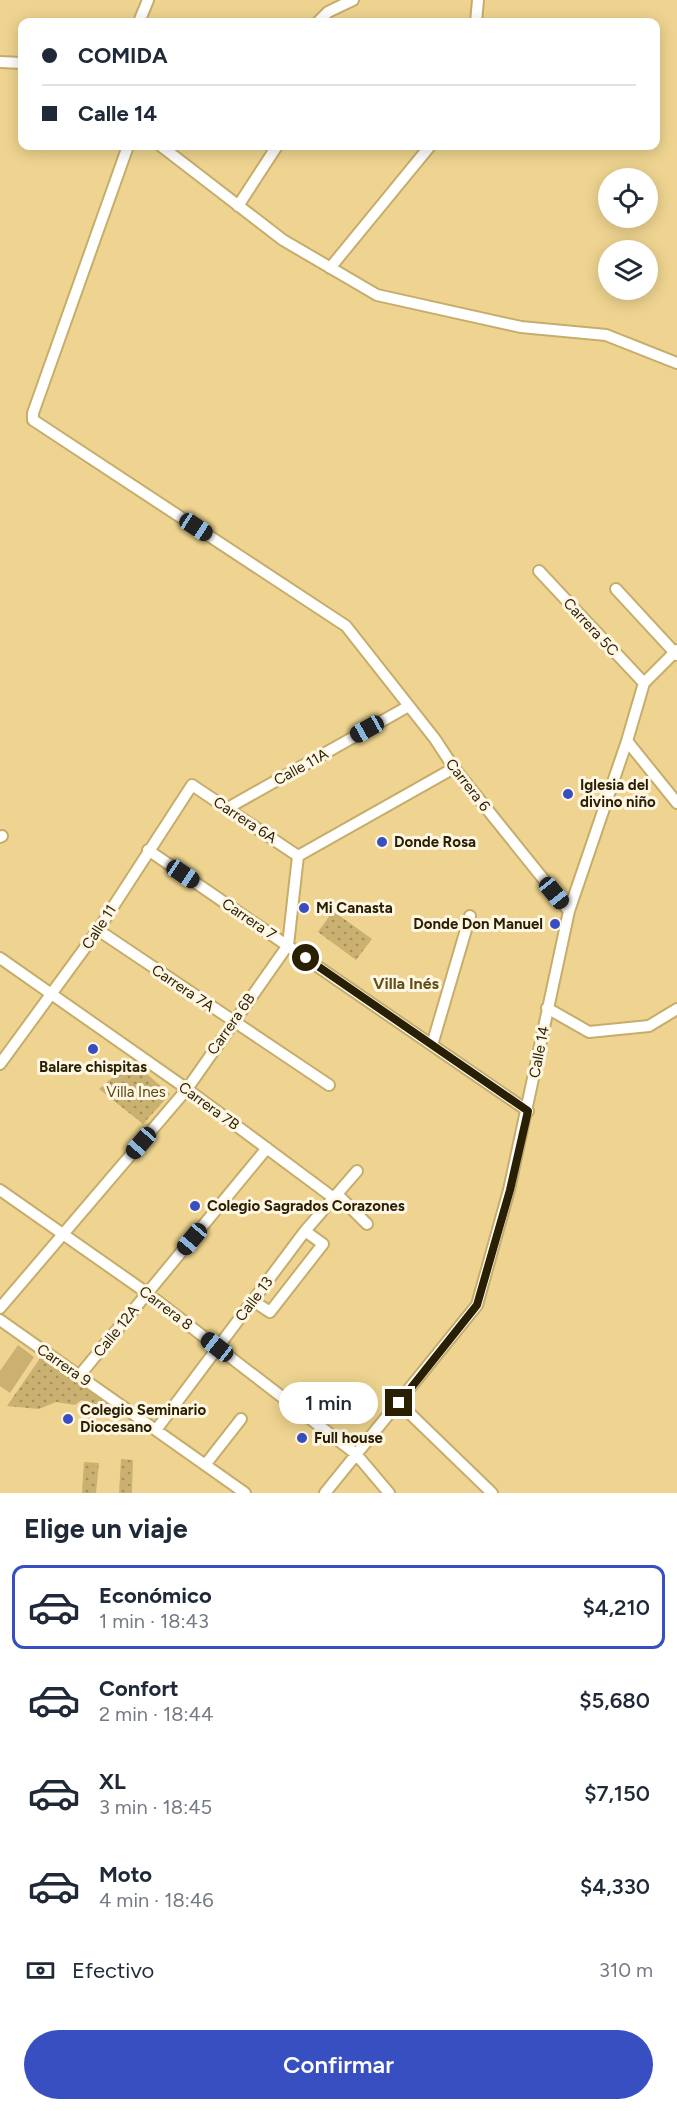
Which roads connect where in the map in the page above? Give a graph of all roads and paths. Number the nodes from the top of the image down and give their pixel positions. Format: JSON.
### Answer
{"nodes":[{"id":1,"x":148,"y":0,"type":"edge"},
{"id":2,"x":353,"y":0,"type":"edge"},
{"id":3,"x":478,"y":0,"type":"edge"},
{"id":4,"x":141,"y":18,"type":"edge"},
{"id":5,"x":322,"y":18,"type":"edge"},
{"id":6,"x":476,"y":18,"type":"edge"},
{"id":7,"x":0,"y":62,"type":"edge"},
{"id":8,"x":18,"y":63,"type":"edge"},
{"id":9,"x":127,"y":150,"type":"edge"},
{"id":10,"x":166,"y":150,"type":"edge"},
{"id":11,"x":274,"y":150,"type":"edge"},
{"id":12,"x":427,"y":150,"type":"edge"},
{"id":13,"x":238,"y":206,"type":"junction"},
{"id":14,"x":330,"y":268,"type":"junction"},
{"id":15,"x":677,"y":363,"type":"edge"},
{"id":16,"x":539,"y":571,"type":"dead end"},
{"id":17,"x":616,"y":590,"type":"dead end"},
{"id":18,"x":676,"y":652,"type":"edge"},
{"id":19,"x":644,"y":683,"type":"junction"},
{"id":20,"x":407,"y":707,"type":"junction"},
{"id":21,"x":627,"y":741,"type":"junction"},
{"id":22,"x":454,"y":768,"type":"junction"},
{"id":23,"x":192,"y":785,"type":"joint"},
{"id":24,"x":677,"y":803,"type":"edge"},
{"id":25,"x":226,"y":808,"type":"junction"},
{"id":26,"x":148,"y":850,"type":"junction"},
{"id":27,"x":298,"y":856,"type":"junction"},
{"id":28,"x":569,"y":911,"type":"junction"},
{"id":29,"x":470,"y":916,"type":"dead end"},
{"id":30,"x":98,"y":930,"type":"junction"},
{"id":31,"x":288,"y":945,"type":"junction"},
{"id":32,"x":0,"y":958,"type":"edge"},
{"id":33,"x":52,"y":996,"type":"junction"},
{"id":34,"x":547,"y":1008,"type":"junction"},
{"id":35,"x":677,"y":1009,"type":"edge"},
{"id":36,"x":232,"y":1021,"type":"junction"},
{"id":37,"x":432,"y":1045,"type":"junction"},
{"id":38,"x":0,"y":1064,"type":"edge"},
{"id":39,"x":329,"y":1085,"type":"dead end"},
{"id":40,"x":187,"y":1089,"type":"junction"},
{"id":41,"x":528,"y":1111,"type":"junction"},
{"id":42,"x":267,"y":1148,"type":"junction"},
{"id":43,"x":357,"y":1171,"type":"dead end"},
{"id":44,"x":0,"y":1190,"type":"edge"},
{"id":45,"x":336,"y":1197,"type":"junction"},
{"id":46,"x":367,"y":1224,"type":"dead end"},
{"id":47,"x":305,"y":1231,"type":"junction"},
{"id":48,"x":63,"y":1232,"type":"junction"},
{"id":49,"x":147,"y":1293,"type":"junction"},
{"id":50,"x":253,"y":1301,"type":"junction"},
{"id":51,"x":0,"y":1308,"type":"edge"},
{"id":52,"x":0,"y":1320,"type":"edge"},
{"id":53,"x":217,"y":1347,"type":"junction"},
{"id":54,"x":79,"y":1376,"type":"junction"},
{"id":55,"x":399,"y":1403,"type":"junction"},
{"id":56,"x":241,"y":1419,"type":"dead end"},
{"id":57,"x":156,"y":1430,"type":"junction"},
{"id":58,"x":356,"y":1454,"type":"junction"},
{"id":59,"x":205,"y":1465,"type":"junction"},
{"id":60,"x":245,"y":1493,"type":"edge"},
{"id":61,"x":325,"y":1493,"type":"edge"},
{"id":62,"x":389,"y":1493,"type":"edge"},
{"id":63,"x":492,"y":1493,"type":"edge"}],
"edges":[{"from":1,"to":4,"type":"street"},
{"from":2,"to":5,"type":"street"},
{"from":3,"to":6,"type":"street"},
{"from":7,"to":8,"type":"street"},
{"from":9,"to":20,"type":"street","name":"Carrera 6"},
{"from":10,"to":13,"type":"street"},
{"from":11,"to":13,"type":"street"},
{"from":12,"to":14,"type":"street"},
{"from":13,"to":14,"type":"street"},
{"from":14,"to":15,"type":"street"},
{"from":16,"to":19,"type":"street","name":"Carrera 5C"},
{"from":17,"to":18,"type":"street"},
{"from":18,"to":19,"type":"street","name":"Calle 14"},
{"from":19,"to":21,"type":"street","name":"Calle 14"},
{"from":20,"to":22,"type":"street","name":"Carrera 6"},
{"from":20,"to":25,"type":"street","name":"Calle 11A"},
{"from":21,"to":24,"type":"street"},
{"from":21,"to":28,"type":"street","name":"Calle 14"},
{"from":22,"to":27,"type":"street"},
{"from":22,"to":28,"type":"street","name":"Carrera 6"},
{"from":23,"to":25,"type":"street","name":"Carrera 6A"},
{"from":23,"to":26,"type":"street","name":"Calle 11"},
{"from":25,"to":27,"type":"street","name":"Carrera 6A"},
{"from":26,"to":30,"type":"street","name":"Calle 11"},
{"from":26,"to":31,"type":"street","name":"Carrera 7"},
{"from":27,"to":31,"type":"street","name":"Carrera 6B"},
{"from":28,"to":34,"type":"street","name":"Calle 14"},
{"from":29,"to":37,"type":"street"},
{"from":30,"to":33,"type":"street","name":"Calle 11"},
{"from":30,"to":36,"type":"street","name":"Carrera 7A"},
{"from":31,"to":36,"type":"street","name":"Carrera 6B"},
{"from":31,"to":37,"type":"street","name":"Carrera 7"},
{"from":32,"to":33,"type":"street"},
{"from":33,"to":38,"type":"street","name":"Calle 11"},
{"from":33,"to":40,"type":"street","name":"Carrera 7B"},
{"from":34,"to":35,"type":"street"},
{"from":34,"to":41,"type":"street","name":"Calle 14"},
{"from":36,"to":39,"type":"street","name":"Carrera 7A"},
{"from":36,"to":40,"type":"street","name":"Carrera 6B"},
{"from":37,"to":41,"type":"street","name":"Carrera 7"},
{"from":40,"to":42,"type":"street","name":"Carrera 7B"},
{"from":40,"to":48,"type":"street","name":"Carrera 6B"},
{"from":41,"to":55,"type":"street","name":"Calle 14"},
{"from":42,"to":45,"type":"street","name":"Carrera 7B"},
{"from":42,"to":49,"type":"street","name":"Calle 12A"},
{"from":43,"to":45,"type":"street","name":"Calle 13"},
{"from":44,"to":48,"type":"street","name":"Carrera 8"},
{"from":45,"to":46,"type":"street","name":"Carrera 7B"},
{"from":45,"to":47,"type":"street","name":"Calle 13"},
{"from":47,"to":50,"type":"street","name":"Calle 13"},
{"from":47,"to":50,"type":"street","name":"Calle 13"},
{"from":48,"to":49,"type":"street","name":"Carrera 8"},
{"from":48,"to":51,"type":"street","name":"Carrera 6B"},
{"from":49,"to":53,"type":"street","name":"Carrera 8"},
{"from":49,"to":54,"type":"street","name":"Calle 12A"},
{"from":50,"to":53,"type":"street","name":"Calle 13"},
{"from":52,"to":54,"type":"street","name":"Carrera 9"},
{"from":53,"to":57,"type":"street","name":"Calle 13"},
{"from":53,"to":58,"type":"street","name":"Carrera 8"},
{"from":54,"to":57,"type":"street","name":"Carrera 9"},
{"from":55,"to":58,"type":"street","name":"Calle 14"},
{"from":55,"to":63,"type":"street"},
{"from":56,"to":59,"type":"street"},
{"from":57,"to":59,"type":"street","name":"Carrera 9"},
{"from":58,"to":61,"type":"street","name":"Calle 14"},
{"from":58,"to":62,"type":"street","name":"Carrera 8"},
{"from":59,"to":60,"type":"street","name":"Carrera 9"}]}
